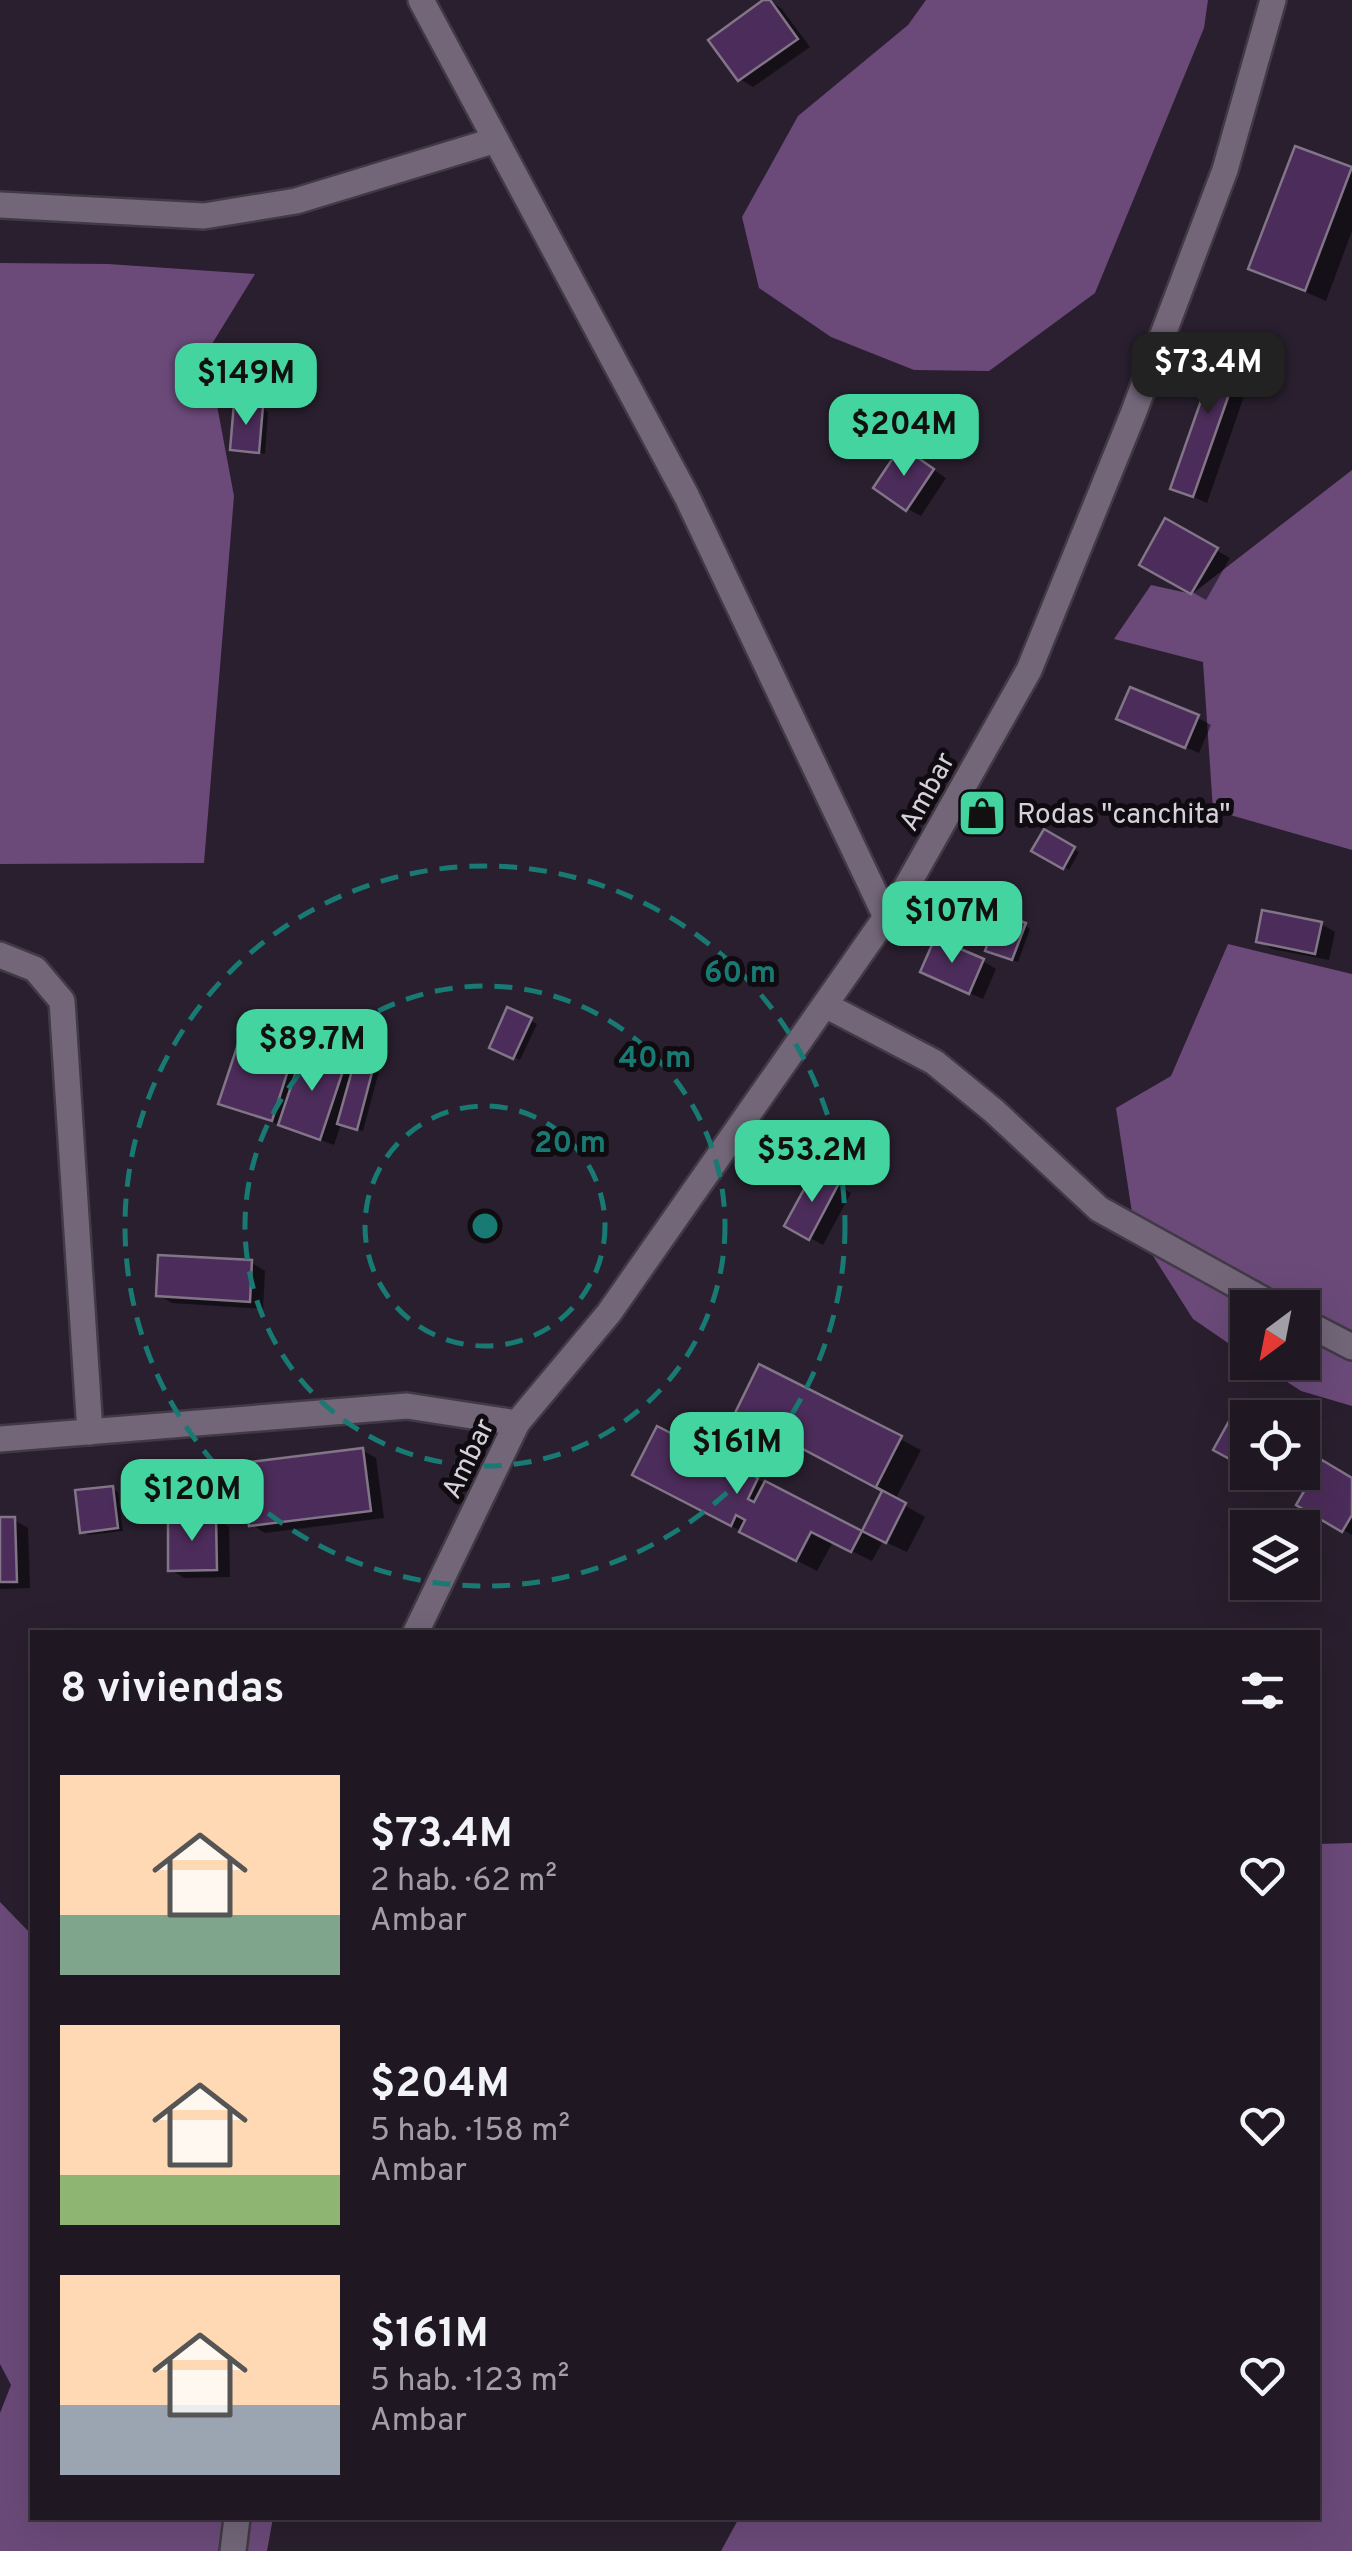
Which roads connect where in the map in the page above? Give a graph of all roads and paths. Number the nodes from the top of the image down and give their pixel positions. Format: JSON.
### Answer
{"nodes":[{"id":1,"x":421,"y":0,"type":"edge"},
{"id":2,"x":1273,"y":0,"type":"edge"},
{"id":3,"x":496,"y":140,"type":"junction"},
{"id":4,"x":0,"y":205,"type":"edge"},
{"id":5,"x":886,"y":917,"type":"junction"},
{"id":6,"x":0,"y":955,"type":"edge"},
{"id":7,"x":824,"y":1005,"type":"junction"},
{"id":8,"x":1245,"y":1290,"type":"edge"},
{"id":9,"x":1320,"y":1330,"type":"edge"},
{"id":10,"x":1352,"y":1347,"type":"edge"},
{"id":11,"x":516,"y":1423,"type":"junction"},
{"id":12,"x":90,"y":1432,"type":"junction"},
{"id":13,"x":0,"y":1439,"type":"edge"},
{"id":14,"x":417,"y":1630,"type":"edge"},
{"id":15,"x":238,"y":2520,"type":"edge"},
{"id":16,"x":233,"y":2551,"type":"edge"}],
"edges":[{"from":1,"to":3,"type":"street"},
{"from":2,"to":5,"type":"street","name":"Ambar"},
{"from":3,"to":4,"type":"street"},
{"from":3,"to":5,"type":"street"},
{"from":5,"to":7,"type":"street","name":"Ambar"},
{"from":6,"to":12,"type":"street"},
{"from":7,"to":8,"type":"street"},
{"from":7,"to":11,"type":"street","name":"Ambar"},
{"from":9,"to":10,"type":"street"},
{"from":11,"to":12,"type":"street"},
{"from":11,"to":14,"type":"street","name":"Ambar"},
{"from":12,"to":13,"type":"street"},
{"from":15,"to":16,"type":"street"}]}
